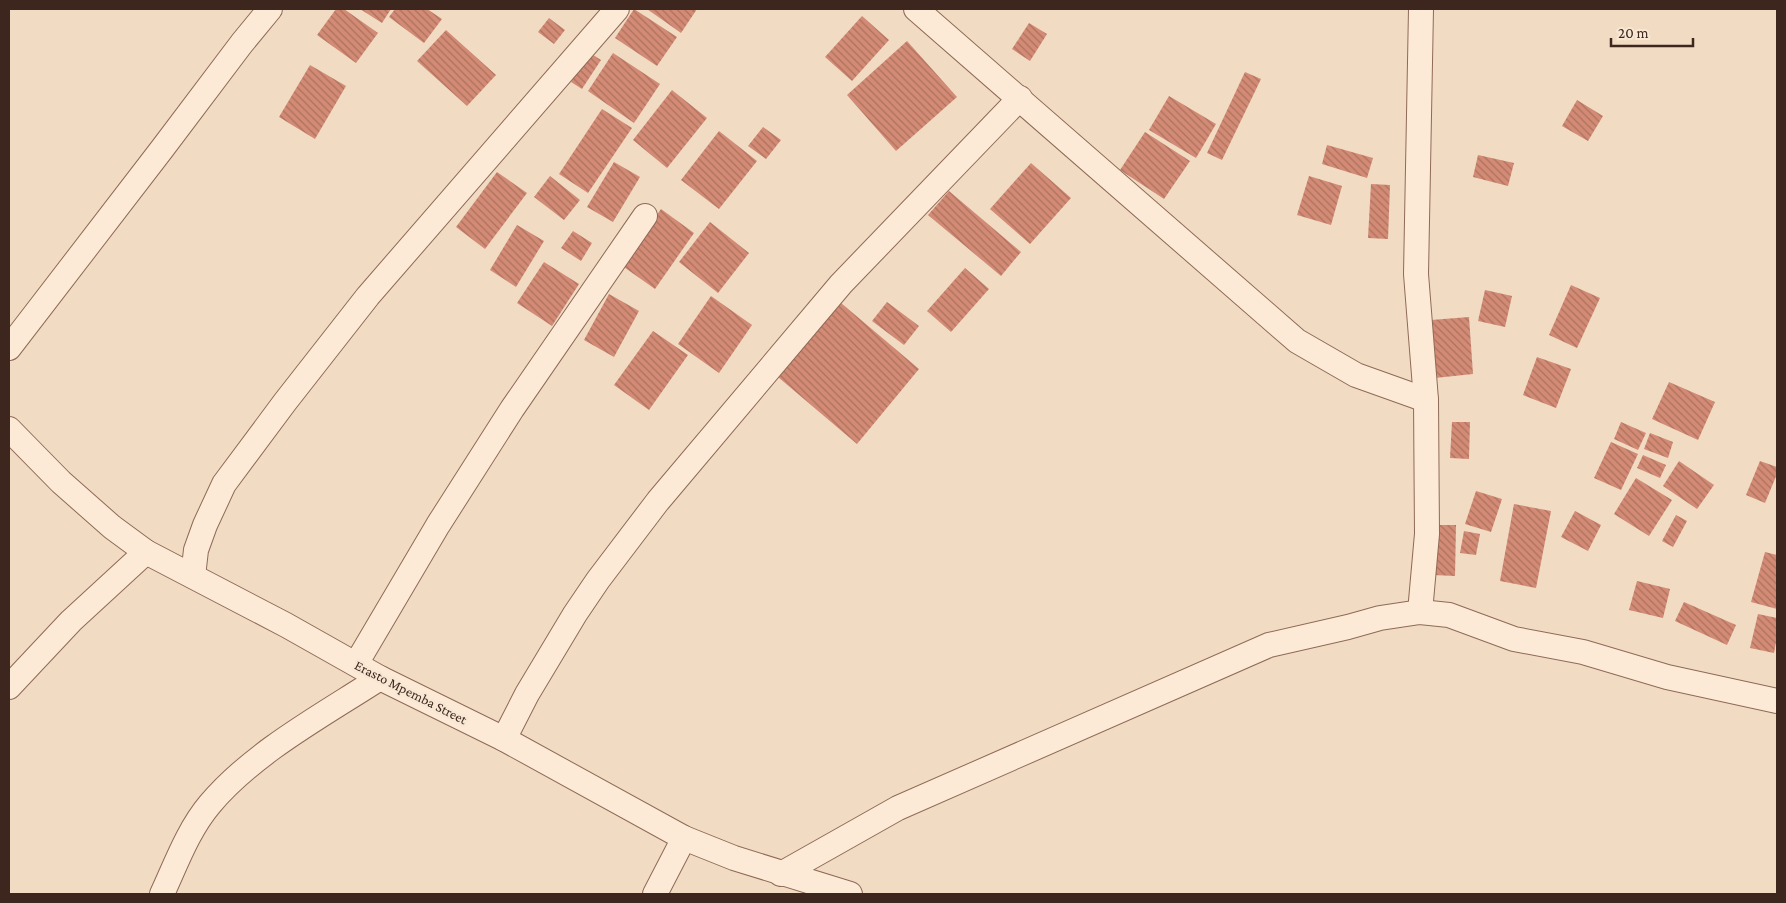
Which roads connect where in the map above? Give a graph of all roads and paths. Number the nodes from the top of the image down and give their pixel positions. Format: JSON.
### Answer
{"nodes":[{"id":1,"x":270,"y":9,"type":"edge"},
{"id":2,"x":617,"y":9,"type":"edge"},
{"id":3,"x":916,"y":9,"type":"edge"},
{"id":4,"x":1421,"y":9,"type":"edge"},
{"id":5,"x":1020,"y":98,"type":"junction"},
{"id":6,"x":645,"y":216,"type":"dead end"},
{"id":7,"x":9,"y":348,"type":"edge"},
{"id":8,"x":1426,"y":400,"type":"junction"},
{"id":9,"x":9,"y":428,"type":"edge"},
{"id":10,"x":146,"y":552,"type":"junction"},
{"id":11,"x":193,"y":576,"type":"junction"},
{"id":12,"x":1420,"y":612,"type":"junction"},
{"id":13,"x":356,"y":664,"type":"junction"},
{"id":14,"x":380,"y":678,"type":"junction"},
{"id":15,"x":9,"y":688,"type":"edge"},
{"id":16,"x":1777,"y":701,"type":"edge"},
{"id":17,"x":504,"y":739,"type":"junction"},
{"id":18,"x":684,"y":838,"type":"junction"},
{"id":19,"x":781,"y":874,"type":"junction"},
{"id":20,"x":162,"y":894,"type":"edge"},
{"id":21,"x":655,"y":894,"type":"edge"},
{"id":22,"x":850,"y":894,"type":"edge"}],
"edges":[{"from":1,"to":7,"type":"street"},
{"from":2,"to":11,"type":"street"},
{"from":3,"to":5,"type":"street"},
{"from":4,"to":8,"type":"street"},
{"from":5,"to":8,"type":"street"},
{"from":5,"to":17,"type":"street"},
{"from":6,"to":13,"type":"street"},
{"from":8,"to":12,"type":"street"},
{"from":9,"to":10,"type":"street","name":"Erasto Mpemba Street"},
{"from":10,"to":11,"type":"street","name":"Erasto Mpemba Street"},
{"from":10,"to":15,"type":"street"},
{"from":11,"to":13,"type":"street","name":"Erasto Mpemba Street"},
{"from":12,"to":16,"type":"street"},
{"from":12,"to":19,"type":"street"},
{"from":13,"to":14,"type":"street","name":"Erasto Mpemba Street"},
{"from":14,"to":17,"type":"street","name":"Erasto Mpemba Street"},
{"from":14,"to":20,"type":"street"},
{"from":17,"to":18,"type":"street","name":"Erasto Mpemba Street"},
{"from":18,"to":19,"type":"street","name":"Erasto Mpemba Street"},
{"from":18,"to":21,"type":"street"},
{"from":19,"to":22,"type":"street","name":"Erasto Mpemba Street"}]}
